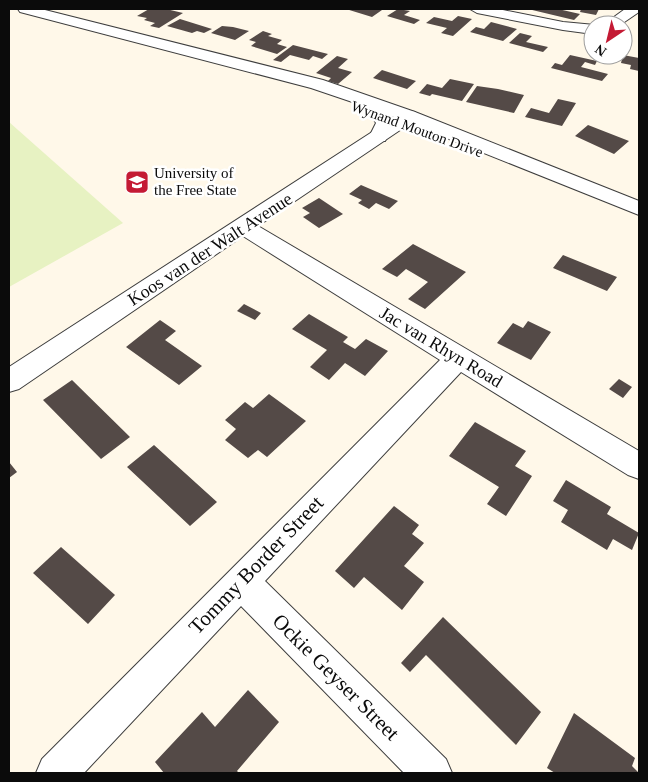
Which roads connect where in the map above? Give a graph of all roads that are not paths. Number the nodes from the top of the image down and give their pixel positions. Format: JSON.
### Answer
{"nodes":[{"id":1,"x":25,"y":9,"type":"edge"},
{"id":2,"x":477,"y":9,"type":"edge"},
{"id":3,"x":583,"y":28,"type":"edge"},
{"id":4,"x":317,"y":89,"type":"junction"},
{"id":5,"x":379,"y":113,"type":"junction"},
{"id":6,"x":405,"y":118,"type":"junction"},
{"id":7,"x":378,"y":137,"type":"junction"},
{"id":8,"x":551,"y":173,"type":"junction"},
{"id":9,"x":631,"y":186,"type":"dead end"},
{"id":10,"x":639,"y":209,"type":"edge"},
{"id":11,"x":639,"y":219,"type":"edge"},
{"id":12,"x":244,"y":227,"type":"junction"},
{"id":13,"x":458,"y":358,"type":"junction"},
{"id":14,"x":9,"y":380,"type":"edge"},
{"id":15,"x":639,"y":466,"type":"edge"},
{"id":16,"x":241,"y":581,"type":"junction"},
{"id":17,"x":56,"y":773,"type":"edge"},
{"id":18,"x":432,"y":773,"type":"edge"}],
"edges":[{"from":1,"to":4,"type":"street","name":"Wynand Mouton Drive"},
{"from":2,"to":3,"type":"street"},
{"from":4,"to":5,"type":"street","name":"Wynand Mouton Drive"},
{"from":4,"to":6,"type":"street","name":"Wynand Mouton Drive"},
{"from":5,"to":6,"type":"street","name":"Wynand Mouton Drive"},
{"from":5,"to":7,"type":"street"},
{"from":6,"to":7,"type":"street","name":"Koos van der Walt Avenue"},
{"from":6,"to":8,"type":"street","name":"Wynand Mouton Drive"},
{"from":6,"to":11,"type":"street","name":"Wynand Mouton Drive"},
{"from":7,"to":12,"type":"street","name":"Koos van der Walt Avenue"},
{"from":8,"to":9,"type":"street"},
{"from":8,"to":10,"type":"street","name":"Wynand Mouton Drive"},
{"from":12,"to":13,"type":"street","name":"Jac van Rhyn Road"},
{"from":12,"to":14,"type":"street","name":"Koos van der Walt Avenue"},
{"from":13,"to":15,"type":"street","name":"Jac van Rhyn Road"},
{"from":13,"to":16,"type":"street","name":"Tommy Border Street"},
{"from":16,"to":17,"type":"street","name":"Tommy Border Street"},
{"from":16,"to":18,"type":"street","name":"Ockie Geyser Street"}]}
